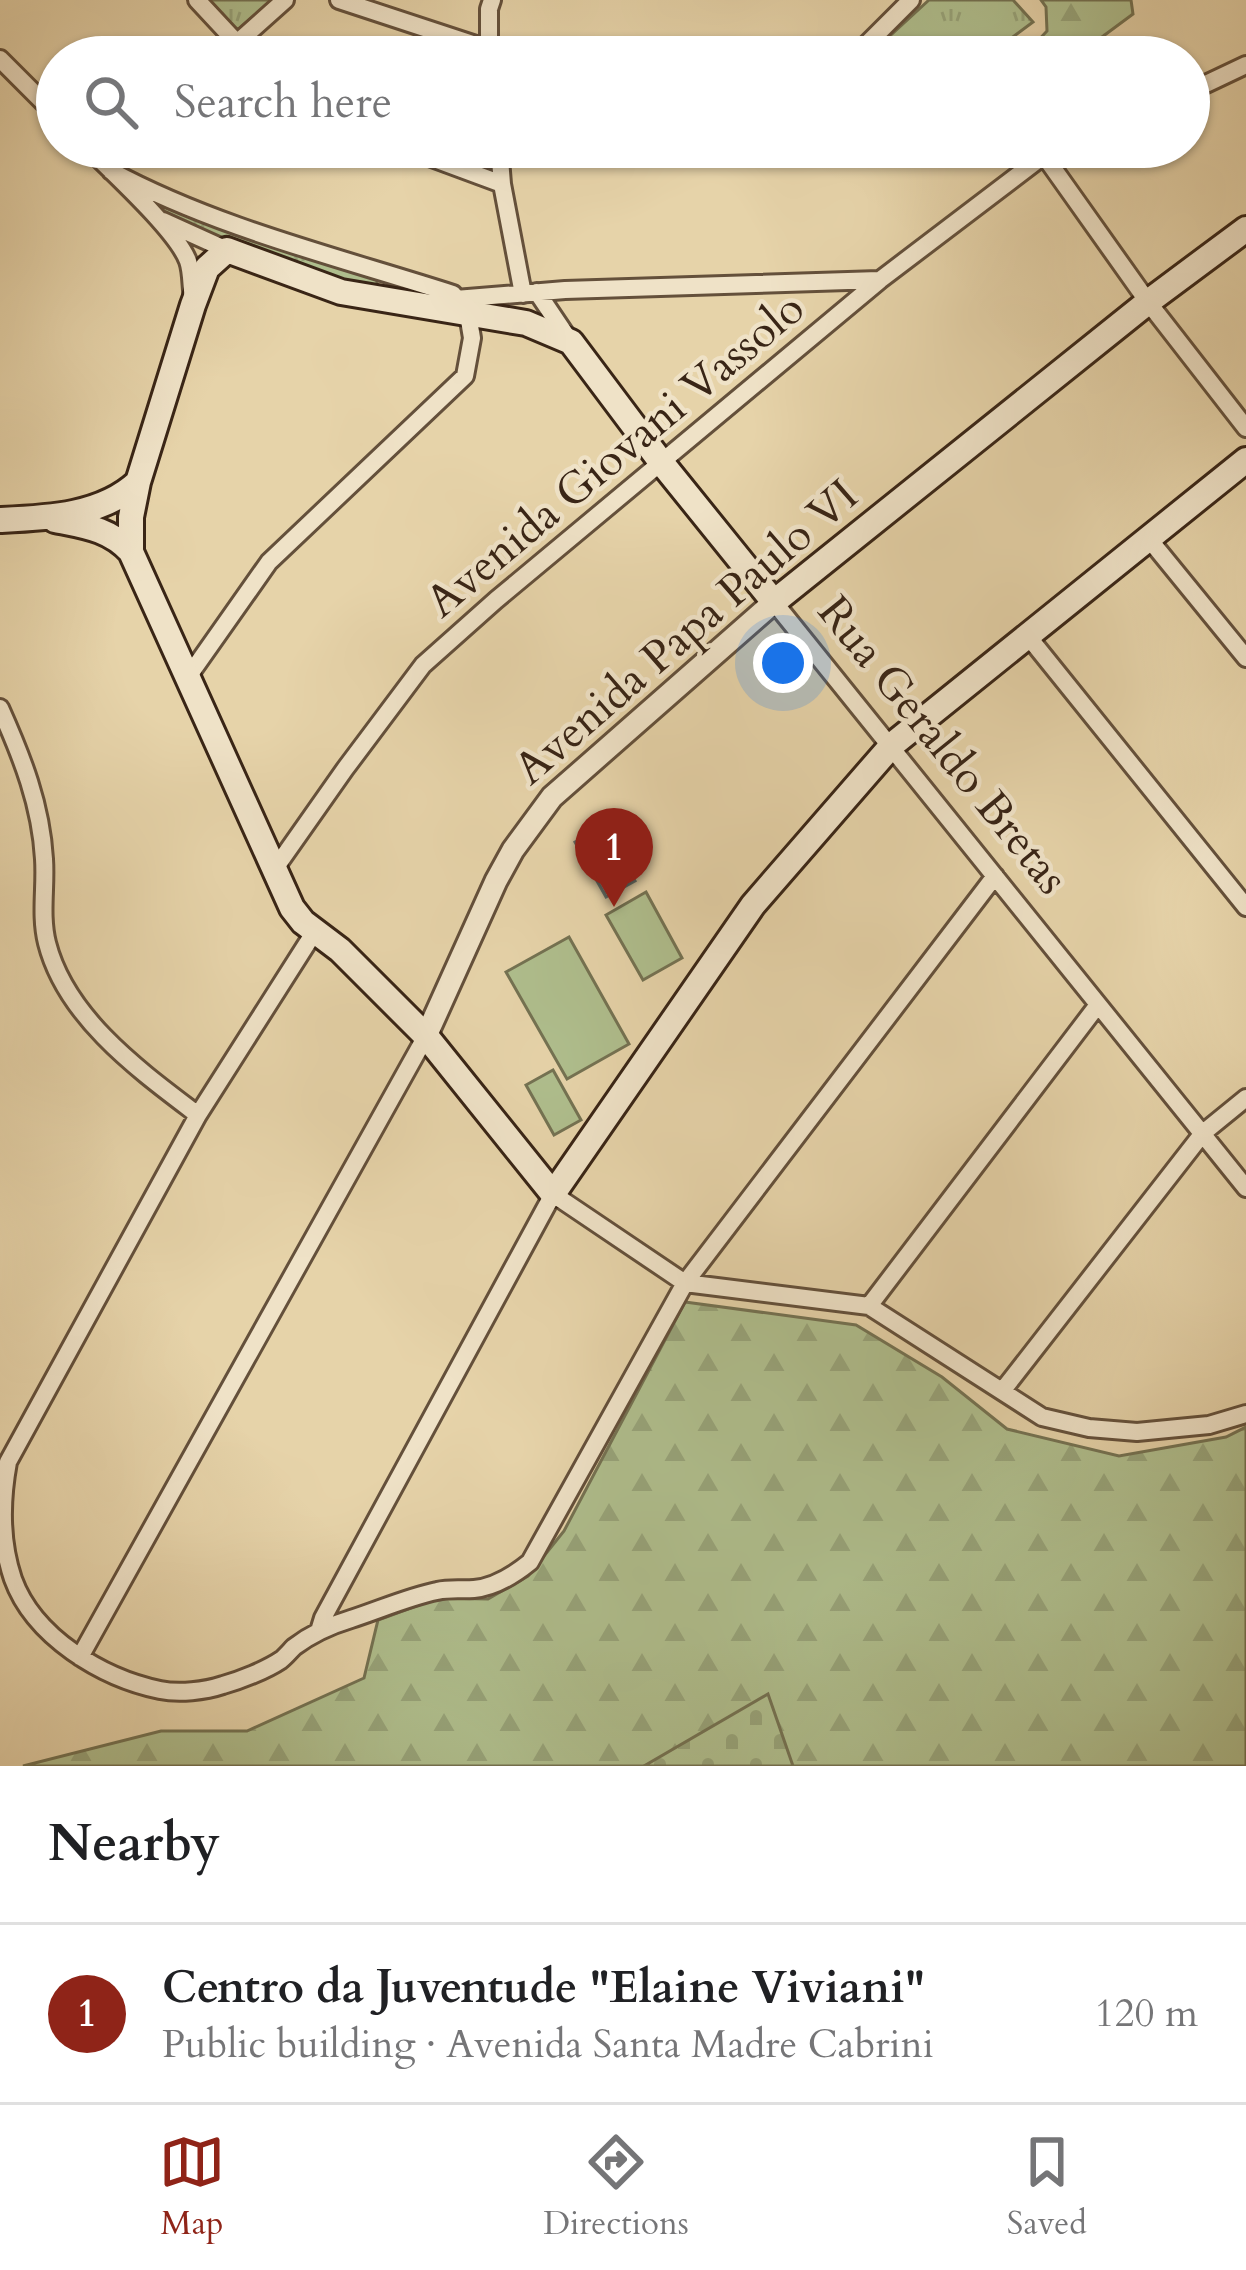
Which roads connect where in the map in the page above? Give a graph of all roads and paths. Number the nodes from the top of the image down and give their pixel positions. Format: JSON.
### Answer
{"nodes":[{"id":1,"x":196,"y":0,"type":"edge"},
{"id":2,"x":286,"y":0,"type":"edge"},
{"id":3,"x":339,"y":0,"type":"edge"},
{"id":4,"x":911,"y":0,"type":"edge"},
{"id":5,"x":490,"y":4,"type":"edge"},
{"id":6,"x":230,"y":36,"type":"edge"},
{"id":7,"x":245,"y":36,"type":"edge"},
{"id":8,"x":441,"y":36,"type":"edge"},
{"id":9,"x":489,"y":36,"type":"edge"},
{"id":10,"x":875,"y":36,"type":"edge"},
{"id":11,"x":0,"y":58,"type":"edge"},
{"id":12,"x":1246,"y":65,"type":"edge"},
{"id":13,"x":1210,"y":82,"type":"edge"},
{"id":14,"x":36,"y":95,"type":"edge"},
{"id":15,"x":108,"y":168,"type":"edge"},
{"id":16,"x":459,"y":168,"type":"edge"},
{"id":17,"x":501,"y":168,"type":"edge"},
{"id":18,"x":1027,"y":168,"type":"edge"},
{"id":19,"x":1060,"y":168,"type":"edge"},
{"id":20,"x":111,"y":171,"type":"junction"},
{"id":21,"x":502,"y":184,"type":"junction"},
{"id":22,"x":156,"y":219,"type":"junction"},
{"id":23,"x":1246,"y":229,"type":"edge"},
{"id":24,"x":227,"y":250,"type":"junction"},
{"id":25,"x":880,"y":280,"type":"junction"},
{"id":26,"x":530,"y":293,"type":"junction"},
{"id":27,"x":1148,"y":302,"type":"junction"},
{"id":28,"x":193,"y":305,"type":"junction"},
{"id":29,"x":466,"y":306,"type":"junction"},
{"id":30,"x":571,"y":342,"type":"junction"},
{"id":31,"x":1246,"y":428,"type":"edge"},
{"id":32,"x":1246,"y":460,"type":"edge"},
{"id":33,"x":662,"y":462,"type":"junction"},
{"id":34,"x":138,"y":482,"type":"junction"},
{"id":35,"x":47,"y":518,"type":"junction"},
{"id":36,"x":0,"y":520,"type":"edge"},
{"id":37,"x":1149,"y":539,"type":"junction"},
{"id":38,"x":131,"y":552,"type":"junction"},
{"id":39,"x":774,"y":602,"type":"junction"},
{"id":40,"x":1027,"y":635,"type":"junction"},
{"id":41,"x":1246,"y":658,"type":"edge"},
{"id":42,"x":188,"y":677,"type":"junction"},
{"id":43,"x":0,"y":708,"type":"edge"},
{"id":44,"x":892,"y":745,"type":"junction"},
{"id":45,"x":274,"y":870,"type":"junction"},
{"id":46,"x":995,"y":877,"type":"junction"},
{"id":47,"x":1246,"y":907,"type":"edge"},
{"id":48,"x":315,"y":931,"type":"junction"},
{"id":49,"x":1097,"y":1006,"type":"junction"},
{"id":50,"x":427,"y":1036,"type":"junction"},
{"id":51,"x":1246,"y":1098,"type":"edge"},
{"id":52,"x":198,"y":1115,"type":"junction"},
{"id":53,"x":1203,"y":1133,"type":"junction"},
{"id":54,"x":1246,"y":1188,"type":"edge"},
{"id":55,"x":553,"y":1194,"type":"junction"},
{"id":56,"x":685,"y":1283,"type":"junction"},
{"id":57,"x":869,"y":1306,"type":"junction"},
{"id":58,"x":1003,"y":1390,"type":"junction"},
{"id":59,"x":1246,"y":1414,"type":"edge"},
{"id":60,"x":320,"y":1631,"type":"junction"},
{"id":61,"x":80,"y":1657,"type":"junction"}],
"edges":[{"from":1,"to":6,"type":"street"},
{"from":2,"to":7,"type":"street"},
{"from":3,"to":8,"type":"street"},
{"from":4,"to":10,"type":"street"},
{"from":5,"to":9,"type":"street"},
{"from":11,"to":14,"type":"street"},
{"from":12,"to":13,"type":"street"},
{"from":15,"to":20,"type":"street"},
{"from":16,"to":21,"type":"street"},
{"from":17,"to":21,"type":"street","name":"Rua Geraldo Bretas"},
{"from":18,"to":25,"type":"street","name":"Avenida Giovani Vassolo"},
{"from":19,"to":27,"type":"street"},
{"from":20,"to":22,"type":"street"},
{"from":20,"to":29,"type":"street"},
{"from":21,"to":26,"type":"street","name":"Rua Geraldo Bretas"},
{"from":22,"to":24,"type":"street"},
{"from":22,"to":28,"type":"street"},
{"from":23,"to":27,"type":"main road","name":"Avenida Papa Paulo VI"},
{"from":24,"to":28,"type":"main road"},
{"from":24,"to":29,"type":"main road"},
{"from":25,"to":26,"type":"street"},
{"from":25,"to":33,"type":"street","name":"Avenida Giovani Vassolo"},
{"from":26,"to":29,"type":"street"},
{"from":26,"to":30,"type":"street","name":"Rua Geraldo Bretas"},
{"from":27,"to":31,"type":"street"},
{"from":27,"to":39,"type":"main road","name":"Avenida Papa Paulo VI"},
{"from":28,"to":34,"type":"main road"},
{"from":29,"to":30,"type":"main road"},
{"from":29,"to":42,"type":"street"},
{"from":30,"to":33,"type":"main road","name":"Rua Geraldo Bretas"},
{"from":32,"to":37,"type":"main road"},
{"from":33,"to":39,"type":"main road","name":"Rua Geraldo Bretas"},
{"from":33,"to":45,"type":"street","name":"Avenida Giovani Vassolo"},
{"from":34,"to":35,"type":"main road"},
{"from":34,"to":38,"type":"main road"},
{"from":35,"to":36,"type":"main road"},
{"from":35,"to":38,"type":"main road"},
{"from":37,"to":40,"type":"main road"},
{"from":37,"to":41,"type":"street"},
{"from":38,"to":42,"type":"main road"},
{"from":39,"to":44,"type":"street","name":"Rua Geraldo Bretas"},
{"from":39,"to":50,"type":"street","name":"Avenida Papa Paulo VI"},
{"from":40,"to":44,"type":"main road"},
{"from":40,"to":47,"type":"street"},
{"from":42,"to":45,"type":"main road"},
{"from":43,"to":52,"type":"street"},
{"from":44,"to":46,"type":"street","name":"Rua Geraldo Bretas"},
{"from":44,"to":55,"type":"main road"},
{"from":45,"to":48,"type":"main road"},
{"from":46,"to":49,"type":"street","name":"Rua Geraldo Bretas"},
{"from":46,"to":56,"type":"street"},
{"from":48,"to":50,"type":"main road"},
{"from":48,"to":52,"type":"street"},
{"from":49,"to":53,"type":"street","name":"Rua Geraldo Bretas"},
{"from":49,"to":57,"type":"street"},
{"from":50,"to":55,"type":"main road"},
{"from":50,"to":61,"type":"street","name":"Avenida Papa Paulo VI"},
{"from":51,"to":53,"type":"street"},
{"from":52,"to":61,"type":"street"},
{"from":53,"to":54,"type":"street","name":"Rua Geraldo Bretas"},
{"from":53,"to":58,"type":"street"},
{"from":55,"to":56,"type":"street"},
{"from":55,"to":60,"type":"street"},
{"from":56,"to":57,"type":"street"},
{"from":56,"to":60,"type":"street"},
{"from":57,"to":58,"type":"street"},
{"from":58,"to":59,"type":"street"},
{"from":60,"to":61,"type":"street"}]}
